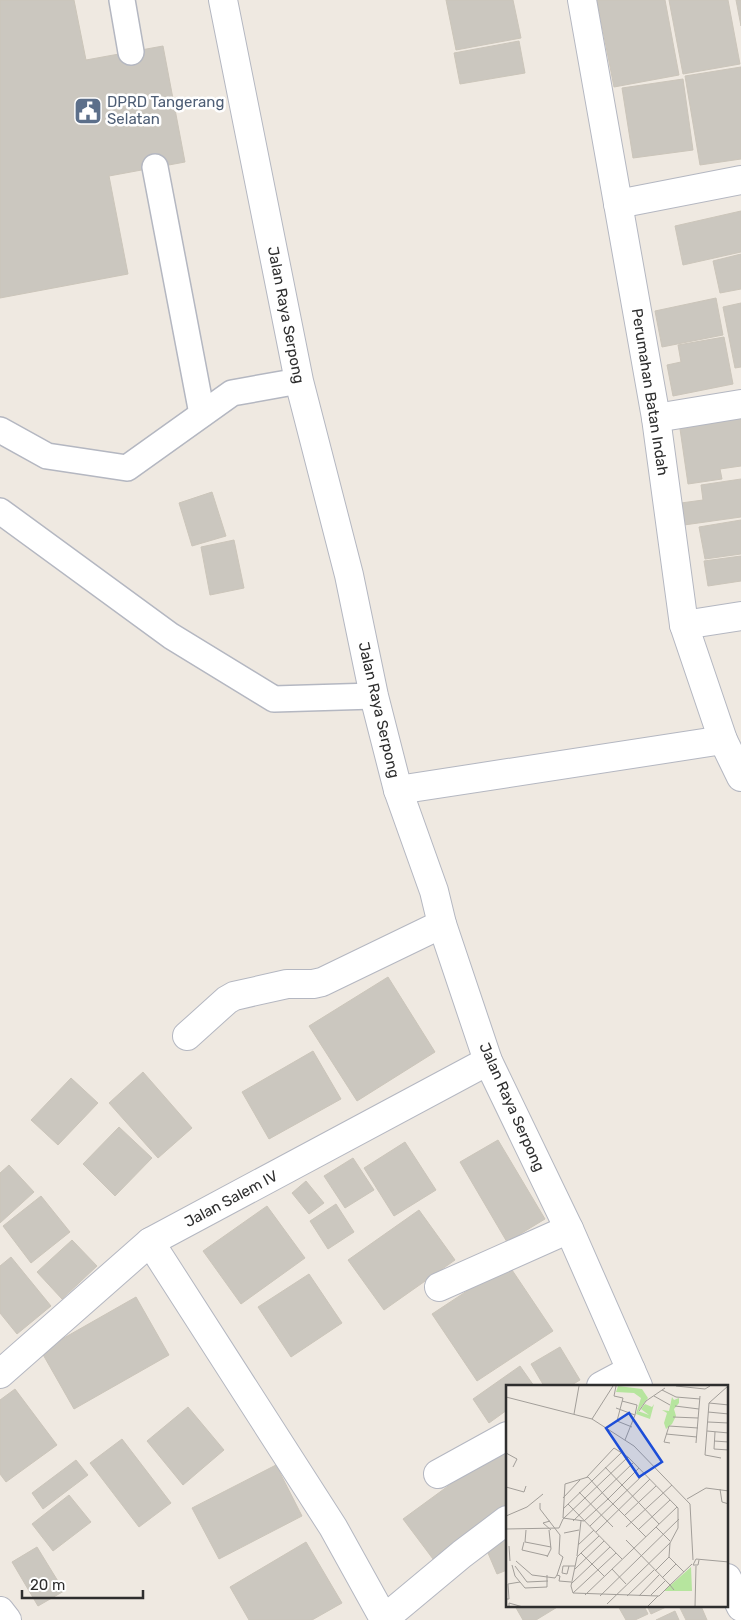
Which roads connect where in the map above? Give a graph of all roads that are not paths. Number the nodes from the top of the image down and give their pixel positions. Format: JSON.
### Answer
{"nodes":[{"id":1,"x":122,"y":0,"type":"edge"},
{"id":2,"x":223,"y":0,"type":"edge"},
{"id":3,"x":582,"y":0,"type":"edge"},
{"id":4,"x":132,"y":52,"type":"dead end"},
{"id":5,"x":155,"y":167,"type":"dead end"},
{"id":6,"x":741,"y":180,"type":"edge"},
{"id":7,"x":618,"y":204,"type":"junction"},
{"id":8,"x":299,"y":382,"type":"junction"},
{"id":9,"x":741,"y":404,"type":"edge"},
{"id":10,"x":202,"y":414,"type":"junction"},
{"id":11,"x":656,"y":418,"type":"junction"},
{"id":12,"x":0,"y":430,"type":"edge"},
{"id":13,"x":0,"y":511,"type":"edge"},
{"id":14,"x":741,"y":616,"type":"edge"},
{"id":15,"x":684,"y":626,"type":"junction"},
{"id":16,"x":374,"y":696,"type":"junction"},
{"id":17,"x":723,"y":740,"type":"junction"},
{"id":18,"x":741,"y":777,"type":"edge"},
{"id":19,"x":398,"y":790,"type":"junction"},
{"id":20,"x":442,"y":924,"type":"junction"},
{"id":21,"x":187,"y":1036,"type":"dead end"},
{"id":22,"x":488,"y":1061,"type":"junction"},
{"id":23,"x":569,"y":1229,"type":"junction"},
{"id":24,"x":150,"y":1242,"type":"junction"},
{"id":25,"x":439,"y":1288,"type":"dead end"},
{"id":26,"x":0,"y":1374,"type":"edge"},
{"id":27,"x":634,"y":1378,"type":"edge"},
{"id":28,"x":605,"y":1385,"type":"edge"},
{"id":29,"x":506,"y":1437,"type":"edge"},
{"id":30,"x":438,"y":1474,"type":"dead end"},
{"id":31,"x":506,"y":1521,"type":"edge"},
{"id":32,"x":728,"y":1580,"type":"edge"},
{"id":33,"x":741,"y":1607,"type":"edge"},
{"id":34,"x":0,"y":1611,"type":"edge"},
{"id":35,"x":7,"y":1620,"type":"edge"},
{"id":36,"x":384,"y":1620,"type":"edge"}],
"edges":[{"from":1,"to":4,"type":"lane"},
{"from":2,"to":8,"type":"street","name":"Jalan Raya Serpong"},
{"from":3,"to":7,"type":"street","name":"Perumahan Batan Indah"},
{"from":5,"to":10,"type":"lane"},
{"from":6,"to":7,"type":"street"},
{"from":7,"to":11,"type":"street","name":"Perumahan Batan Indah"},
{"from":8,"to":10,"type":"lane"},
{"from":8,"to":16,"type":"street","name":"Jalan Raya Serpong"},
{"from":9,"to":11,"type":"street"},
{"from":10,"to":12,"type":"lane"},
{"from":11,"to":15,"type":"street","name":"Perumahan Batan Indah"},
{"from":13,"to":16,"type":"lane"},
{"from":14,"to":15,"type":"street"},
{"from":15,"to":17,"type":"street","name":"Perumahan Batan Indah"},
{"from":16,"to":19,"type":"street","name":"Jalan Raya Serpong"},
{"from":17,"to":18,"type":"street","name":"Perumahan Batan Indah"},
{"from":17,"to":19,"type":"street"},
{"from":19,"to":20,"type":"street","name":"Jalan Raya Serpong"},
{"from":20,"to":21,"type":"street"},
{"from":20,"to":22,"type":"street","name":"Jalan Raya Serpong"},
{"from":22,"to":23,"type":"street","name":"Jalan Raya Serpong"},
{"from":22,"to":24,"type":"street","name":"Jalan Salem IV"},
{"from":23,"to":25,"type":"street"},
{"from":23,"to":27,"type":"street","name":"Jalan Raya Serpong"},
{"from":24,"to":26,"type":"street","name":"Jalan Salem IV"},
{"from":24,"to":36,"type":"street"},
{"from":27,"to":28,"type":"street"},
{"from":29,"to":30,"type":"street"},
{"from":31,"to":36,"type":"street"},
{"from":32,"to":33,"type":"street"},
{"from":34,"to":35,"type":"street"}]}
